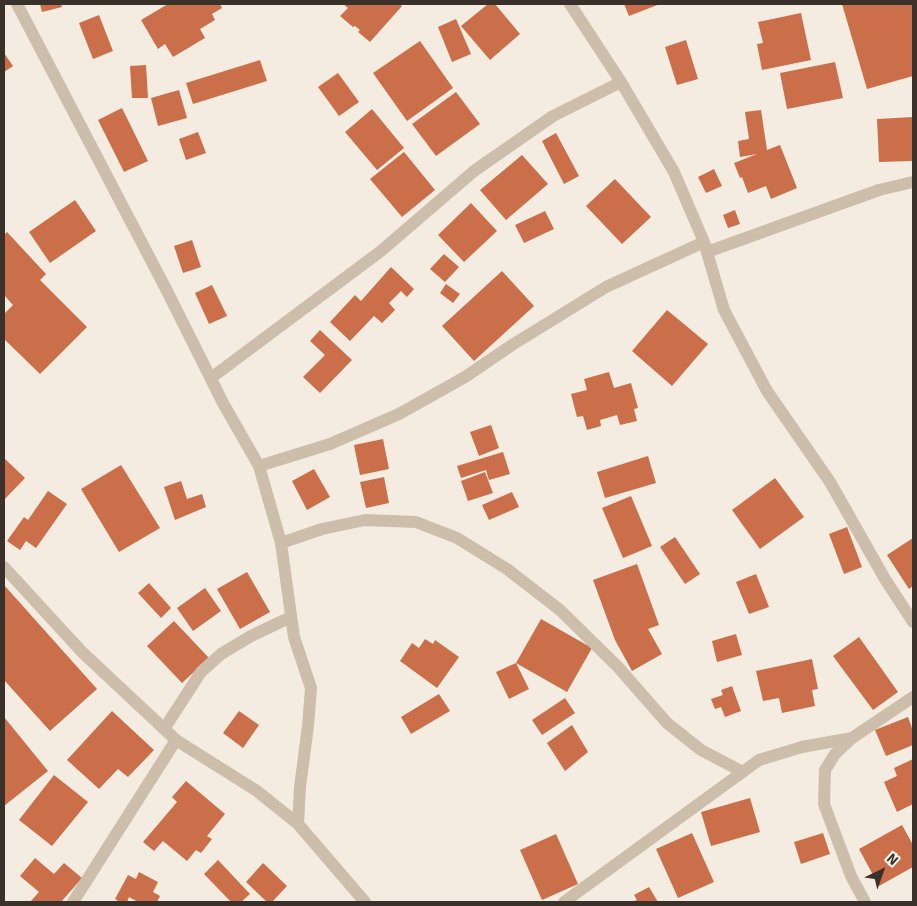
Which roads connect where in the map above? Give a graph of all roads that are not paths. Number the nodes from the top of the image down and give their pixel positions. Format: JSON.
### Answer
{"nodes":[{"id":1,"x":17,"y":4,"type":"edge"},
{"id":2,"x":570,"y":4,"type":"edge"},
{"id":3,"x":621,"y":82,"type":"junction"},
{"id":4,"x":913,"y":182,"type":"edge"},
{"id":5,"x":705,"y":247,"type":"junction"},
{"id":6,"x":211,"y":378,"type":"junction"},
{"id":7,"x":259,"y":466,"type":"junction"},
{"id":8,"x":281,"y":543,"type":"junction"},
{"id":9,"x":4,"y":567,"type":"edge"},
{"id":10,"x":290,"y":617,"type":"junction"},
{"id":11,"x":913,"y":622,"type":"edge"},
{"id":12,"x":913,"y":697,"type":"edge"},
{"id":13,"x":164,"y":729,"type":"junction"},
{"id":14,"x":852,"y":738,"type":"junction"},
{"id":15,"x":176,"y":740,"type":"junction"},
{"id":16,"x":743,"y":772,"type":"junction"},
{"id":17,"x":298,"y":824,"type":"junction"},
{"id":18,"x":73,"y":902,"type":"edge"},
{"id":19,"x":366,"y":902,"type":"edge"},
{"id":20,"x":564,"y":902,"type":"edge"},
{"id":21,"x":865,"y":902,"type":"edge"}],
"edges":[{"from":1,"to":6,"type":"street"},
{"from":2,"to":3,"type":"street"},
{"from":3,"to":5,"type":"street"},
{"from":3,"to":6,"type":"street"},
{"from":4,"to":5,"type":"street"},
{"from":5,"to":7,"type":"street"},
{"from":5,"to":11,"type":"street"},
{"from":6,"to":7,"type":"street"},
{"from":7,"to":8,"type":"street"},
{"from":8,"to":10,"type":"street"},
{"from":8,"to":16,"type":"street"},
{"from":9,"to":13,"type":"street"},
{"from":10,"to":13,"type":"street"},
{"from":10,"to":17,"type":"street"},
{"from":12,"to":14,"type":"street"},
{"from":13,"to":15,"type":"street"},
{"from":14,"to":16,"type":"street"},
{"from":14,"to":21,"type":"street"},
{"from":15,"to":17,"type":"street"},
{"from":15,"to":18,"type":"street"},
{"from":16,"to":20,"type":"street"},
{"from":17,"to":19,"type":"street"}]}
